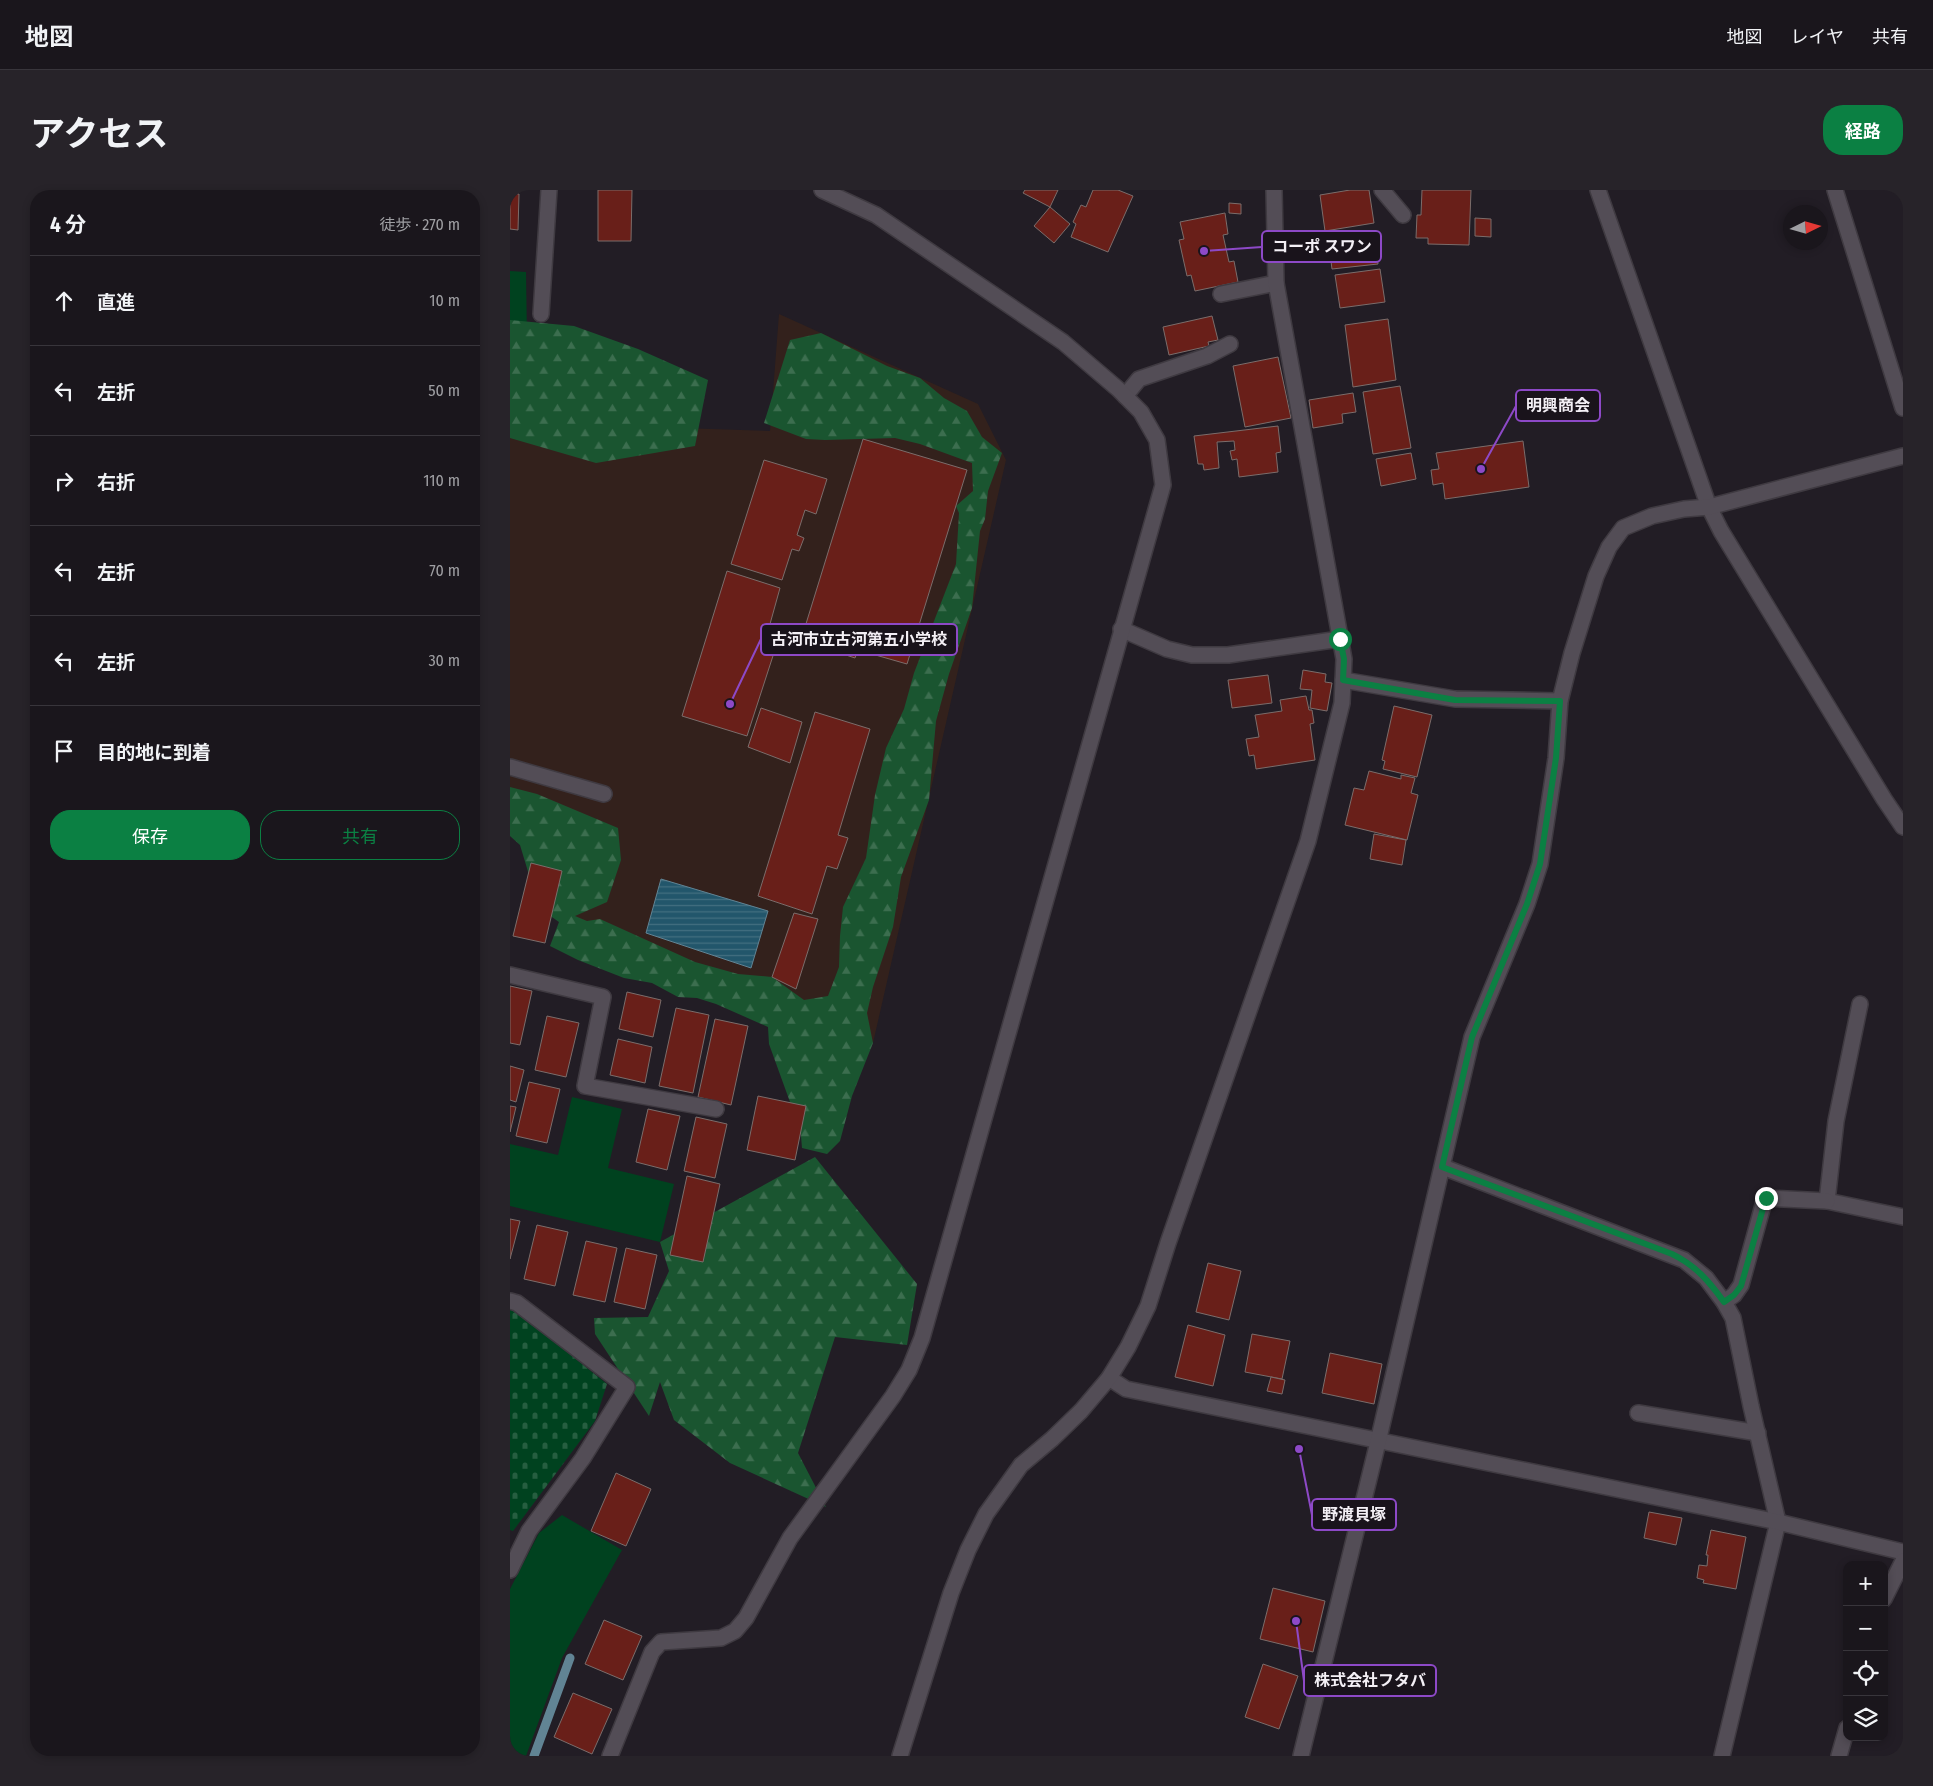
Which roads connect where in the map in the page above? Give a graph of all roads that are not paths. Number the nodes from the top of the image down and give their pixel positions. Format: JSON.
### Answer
{"nodes":[{"id":1,"x":549,"y":190,"type":"edge"},
{"id":2,"x":822,"y":190,"type":"edge"},
{"id":3,"x":1274,"y":190,"type":"edge"},
{"id":4,"x":1382,"y":190,"type":"edge"},
{"id":5,"x":1598,"y":190,"type":"edge"},
{"id":6,"x":1835,"y":190,"type":"edge"},
{"id":7,"x":1403,"y":215,"type":"dead end"},
{"id":8,"x":1276,"y":283,"type":"junction"},
{"id":9,"x":1221,"y":294,"type":"dead end"},
{"id":10,"x":541,"y":314,"type":"dead end"},
{"id":11,"x":1230,"y":344,"type":"dead end"},
{"id":12,"x":1125,"y":396,"type":"junction"},
{"id":13,"x":1903,"y":408,"type":"edge"},
{"id":14,"x":1903,"y":456,"type":"edge"},
{"id":15,"x":1709,"y":507,"type":"junction"},
{"id":16,"x":1121,"y":629,"type":"junction"},
{"id":17,"x":1340,"y":639,"type":"junction"},
{"id":18,"x":1343,"y":680,"type":"junction"},
{"id":19,"x":1560,"y":701,"type":"junction"},
{"id":20,"x":510,"y":766,"type":"edge"},
{"id":21,"x":604,"y":794,"type":"dead end"},
{"id":22,"x":1903,"y":827,"type":"edge"},
{"id":23,"x":510,"y":974,"type":"edge"},
{"id":24,"x":1860,"y":1004,"type":"dead end"},
{"id":25,"x":716,"y":1110,"type":"dead end"},
{"id":26,"x":1442,"y":1167,"type":"junction"},
{"id":27,"x":1827,"y":1202,"type":"junction"},
{"id":28,"x":1903,"y":1217,"type":"edge"},
{"id":29,"x":510,"y":1301,"type":"edge"},
{"id":30,"x":1724,"y":1302,"type":"junction"},
{"id":31,"x":1109,"y":1378,"type":"junction"},
{"id":32,"x":1638,"y":1413,"type":"dead end"},
{"id":33,"x":1758,"y":1433,"type":"junction"},
{"id":34,"x":1378,"y":1442,"type":"junction"},
{"id":35,"x":1778,"y":1522,"type":"junction"},
{"id":36,"x":1903,"y":1552,"type":"edge"},
{"id":37,"x":1903,"y":1561,"type":"edge"},
{"id":38,"x":510,"y":1570,"type":"edge"},
{"id":39,"x":1888,"y":1591,"type":"edge"},
{"id":40,"x":1844,"y":1741,"type":"edge"},
{"id":41,"x":610,"y":1756,"type":"edge"},
{"id":42,"x":900,"y":1756,"type":"edge"},
{"id":43,"x":1300,"y":1756,"type":"edge"},
{"id":44,"x":1722,"y":1756,"type":"edge"},
{"id":45,"x":1840,"y":1756,"type":"edge"}],
"edges":[{"from":1,"to":10,"type":"street"},
{"from":2,"to":12,"type":"street"},
{"from":3,"to":8,"type":"street"},
{"from":4,"to":7,"type":"street"},
{"from":5,"to":15,"type":"street"},
{"from":6,"to":13,"type":"street"},
{"from":8,"to":9,"type":"street"},
{"from":8,"to":17,"type":"street"},
{"from":11,"to":12,"type":"street"},
{"from":12,"to":16,"type":"street"},
{"from":14,"to":15,"type":"street"},
{"from":15,"to":19,"type":"street"},
{"from":15,"to":22,"type":"street"},
{"from":16,"to":17,"type":"street"},
{"from":16,"to":41,"type":"street"},
{"from":17,"to":18,"type":"street"},
{"from":18,"to":19,"type":"street"},
{"from":18,"to":31,"type":"street"},
{"from":19,"to":26,"type":"street"},
{"from":20,"to":21,"type":"street"},
{"from":23,"to":25,"type":"street"},
{"from":24,"to":27,"type":"street"},
{"from":26,"to":30,"type":"street"},
{"from":26,"to":34,"type":"street"},
{"from":27,"to":28,"type":"street"},
{"from":27,"to":30,"type":"street"},
{"from":29,"to":38,"type":"street"},
{"from":30,"to":33,"type":"street"},
{"from":31,"to":34,"type":"street"},
{"from":31,"to":42,"type":"street"},
{"from":32,"to":33,"type":"street"},
{"from":33,"to":35,"type":"street"},
{"from":34,"to":35,"type":"street"},
{"from":34,"to":43,"type":"street"},
{"from":35,"to":36,"type":"street"},
{"from":35,"to":44,"type":"street"},
{"from":37,"to":39,"type":"street"},
{"from":40,"to":45,"type":"street"}]}
